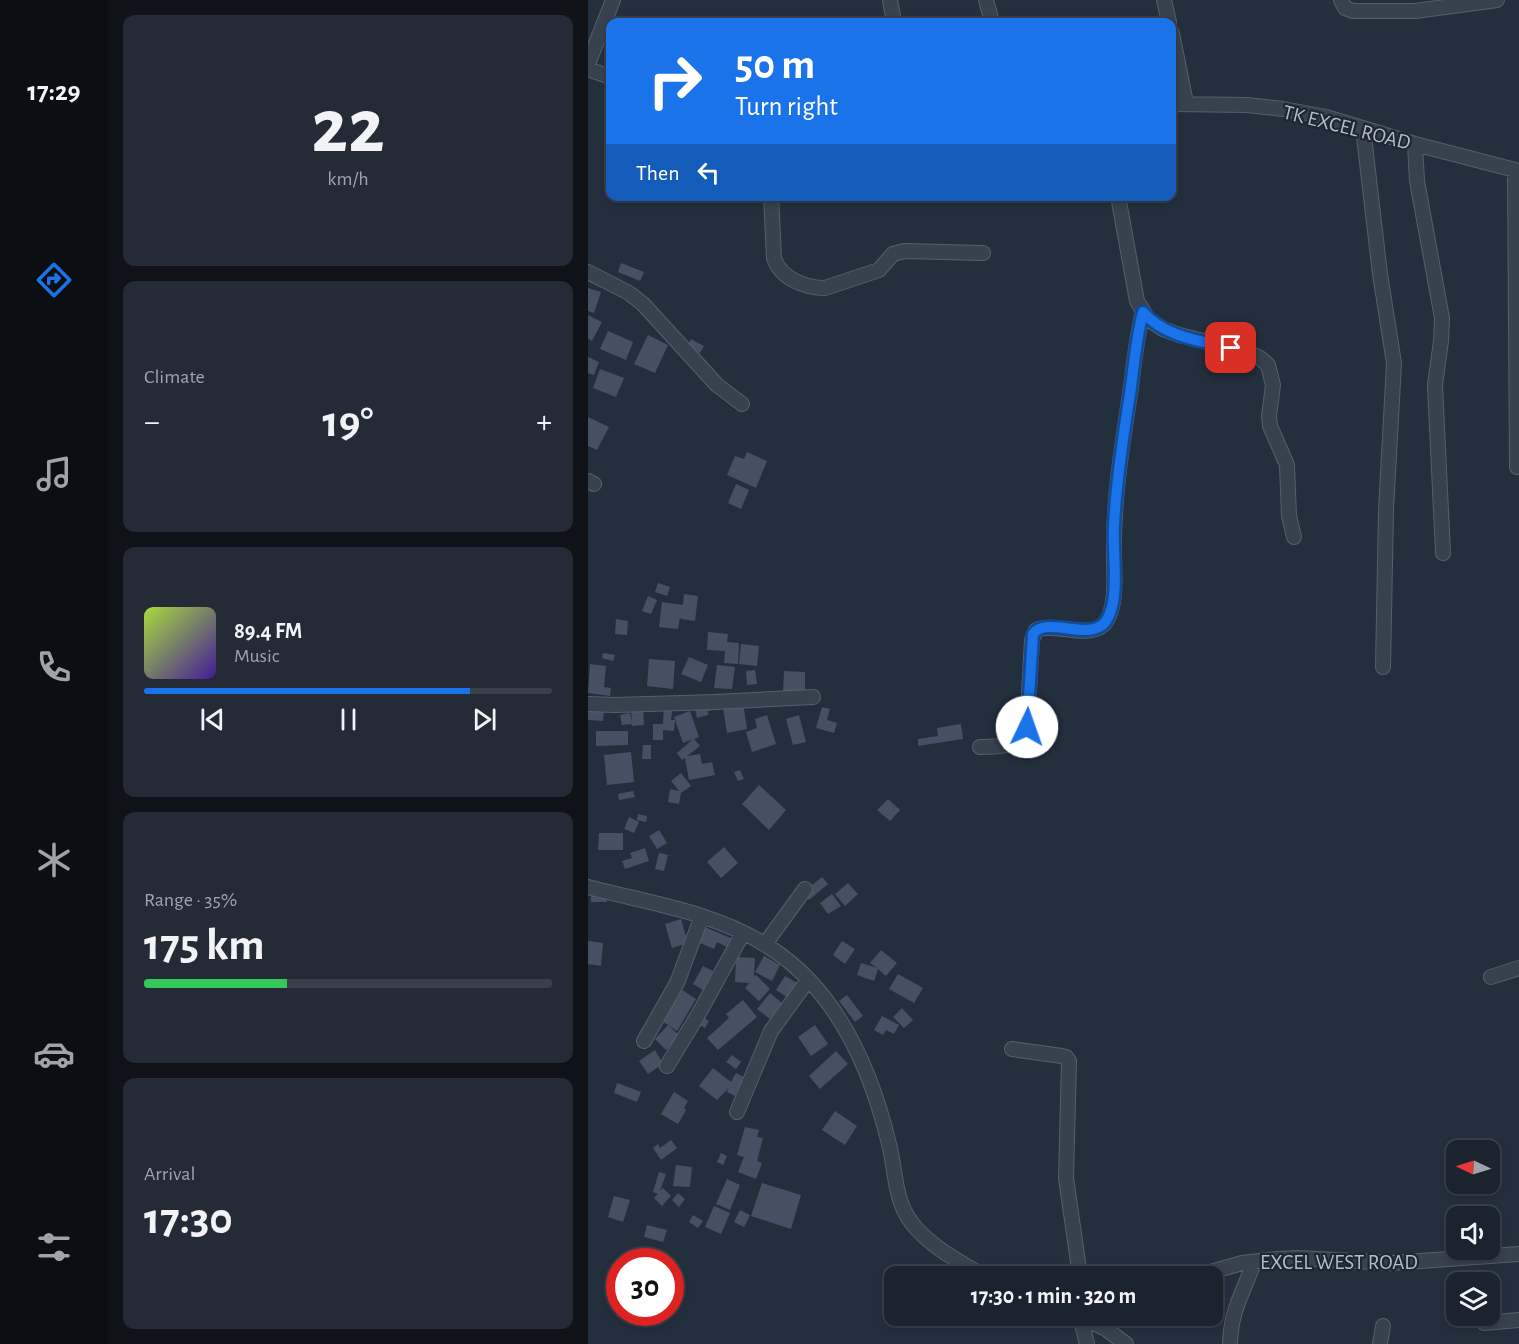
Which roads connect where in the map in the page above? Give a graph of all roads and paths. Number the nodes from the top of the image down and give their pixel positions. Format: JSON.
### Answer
{"nodes":[{"id":1,"x":613,"y":0,"type":"edge"},
{"id":2,"x":890,"y":0,"type":"edge"},
{"id":3,"x":986,"y":0,"type":"edge"},
{"id":4,"x":1164,"y":0,"type":"edge"},
{"id":5,"x":1341,"y":0,"type":"edge"},
{"id":6,"x":1497,"y":0,"type":"edge"},
{"id":7,"x":1482,"y":1,"type":"edge"},
{"id":8,"x":893,"y":18,"type":"edge"},
{"id":9,"x":992,"y":18,"type":"edge"},
{"id":10,"x":1168,"y":18,"type":"edge"},
{"id":11,"x":588,"y":64,"type":"edge"},
{"id":12,"x":588,"y":69,"type":"edge"},
{"id":13,"x":1176,"y":74,"type":"edge"},
{"id":14,"x":606,"y":76,"type":"edge"},
{"id":15,"x":1179,"y":104,"type":"edge"},
{"id":16,"x":1363,"y":128,"type":"junction"},
{"id":17,"x":1415,"y":144,"type":"junction"},
{"id":18,"x":1517,"y":170,"type":"edge"},
{"id":19,"x":771,"y":201,"type":"edge"},
{"id":20,"x":1119,"y":201,"type":"edge"},
{"id":21,"x":983,"y":253,"type":"dead end"},
{"id":22,"x":588,"y":272,"type":"edge"},
{"id":23,"x":1143,"y":312,"type":"junction"},
{"id":24,"x":742,"y":404,"type":"dead end"},
{"id":25,"x":1517,"y":467,"type":"dead end"},
{"id":26,"x":1294,"y":537,"type":"dead end"},
{"id":27,"x":1443,"y":553,"type":"dead end"},
{"id":28,"x":1383,"y":667,"type":"dead end"},
{"id":29,"x":813,"y":697,"type":"dead end"},
{"id":30,"x":588,"y":704,"type":"edge"},
{"id":31,"x":980,"y":747,"type":"dead end"},
{"id":32,"x":588,"y":887,"type":"edge"},
{"id":33,"x":805,"y":889,"type":"dead end"},
{"id":34,"x":702,"y":916,"type":"junction"},
{"id":35,"x":743,"y":933,"type":"junction"},
{"id":36,"x":765,"y":944,"type":"junction"},
{"id":37,"x":1519,"y":968,"type":"edge"},
{"id":38,"x":1491,"y":977,"type":"dead end"},
{"id":39,"x":808,"y":980,"type":"junction"},
{"id":40,"x":644,"y":1041,"type":"dead end"},
{"id":41,"x":1012,"y":1049,"type":"dead end"},
{"id":42,"x":668,"y":1066,"type":"dead end"},
{"id":43,"x":737,"y":1112,"type":"dead end"},
{"id":44,"x":1519,"y":1254,"type":"edge"},
{"id":45,"x":1254,"y":1262,"type":"junction"},
{"id":46,"x":968,"y":1266,"type":"edge"},
{"id":47,"x":1079,"y":1266,"type":"edge"},
{"id":48,"x":1223,"y":1270,"type":"edge"},
{"id":49,"x":1519,"y":1320,"type":"edge"},
{"id":50,"x":1500,"y":1322,"type":"edge"},
{"id":51,"x":1083,"y":1326,"type":"edge"},
{"id":52,"x":1100,"y":1326,"type":"edge"},
{"id":53,"x":1383,"y":1326,"type":"dead end"},
{"id":54,"x":1088,"y":1344,"type":"edge"},
{"id":55,"x":1126,"y":1344,"type":"edge"},
{"id":56,"x":1230,"y":1344,"type":"edge"},
{"id":57,"x":1380,"y":1344,"type":"edge"}],
"edges":[{"from":1,"to":11,"type":"street"},
{"from":2,"to":8,"type":"street"},
{"from":3,"to":9,"type":"street"},
{"from":4,"to":10,"type":"street"},
{"from":5,"to":7,"type":"street"},
{"from":6,"to":7,"type":"street"},
{"from":12,"to":14,"type":"street"},
{"from":13,"to":15,"type":"street"},
{"from":15,"to":16,"type":"street","name":"TK EXCEL ROAD"},
{"from":16,"to":17,"type":"street","name":"TK EXCEL ROAD"},
{"from":16,"to":28,"type":"street"},
{"from":17,"to":18,"type":"street","name":"TK EXCEL ROAD"},
{"from":17,"to":27,"type":"street"},
{"from":18,"to":25,"type":"street"},
{"from":19,"to":21,"type":"street"},
{"from":20,"to":23,"type":"street"},
{"from":22,"to":24,"type":"street"},
{"from":23,"to":26,"type":"street"},
{"from":23,"to":31,"type":"street"},
{"from":29,"to":30,"type":"street"},
{"from":32,"to":34,"type":"street"},
{"from":33,"to":36,"type":"street"},
{"from":34,"to":35,"type":"street"},
{"from":34,"to":40,"type":"street"},
{"from":35,"to":36,"type":"street"},
{"from":35,"to":42,"type":"street"},
{"from":36,"to":39,"type":"street"},
{"from":37,"to":38,"type":"street"},
{"from":39,"to":43,"type":"street"},
{"from":39,"to":46,"type":"street"},
{"from":41,"to":47,"type":"street"},
{"from":44,"to":45,"type":"street","name":"EXCEL WEST ROAD"},
{"from":45,"to":48,"type":"street","name":"EXCEL WEST ROAD"},
{"from":45,"to":56,"type":"street"},
{"from":49,"to":50,"type":"street"},
{"from":51,"to":54,"type":"street"},
{"from":52,"to":55,"type":"street"},
{"from":53,"to":57,"type":"street"}]}
